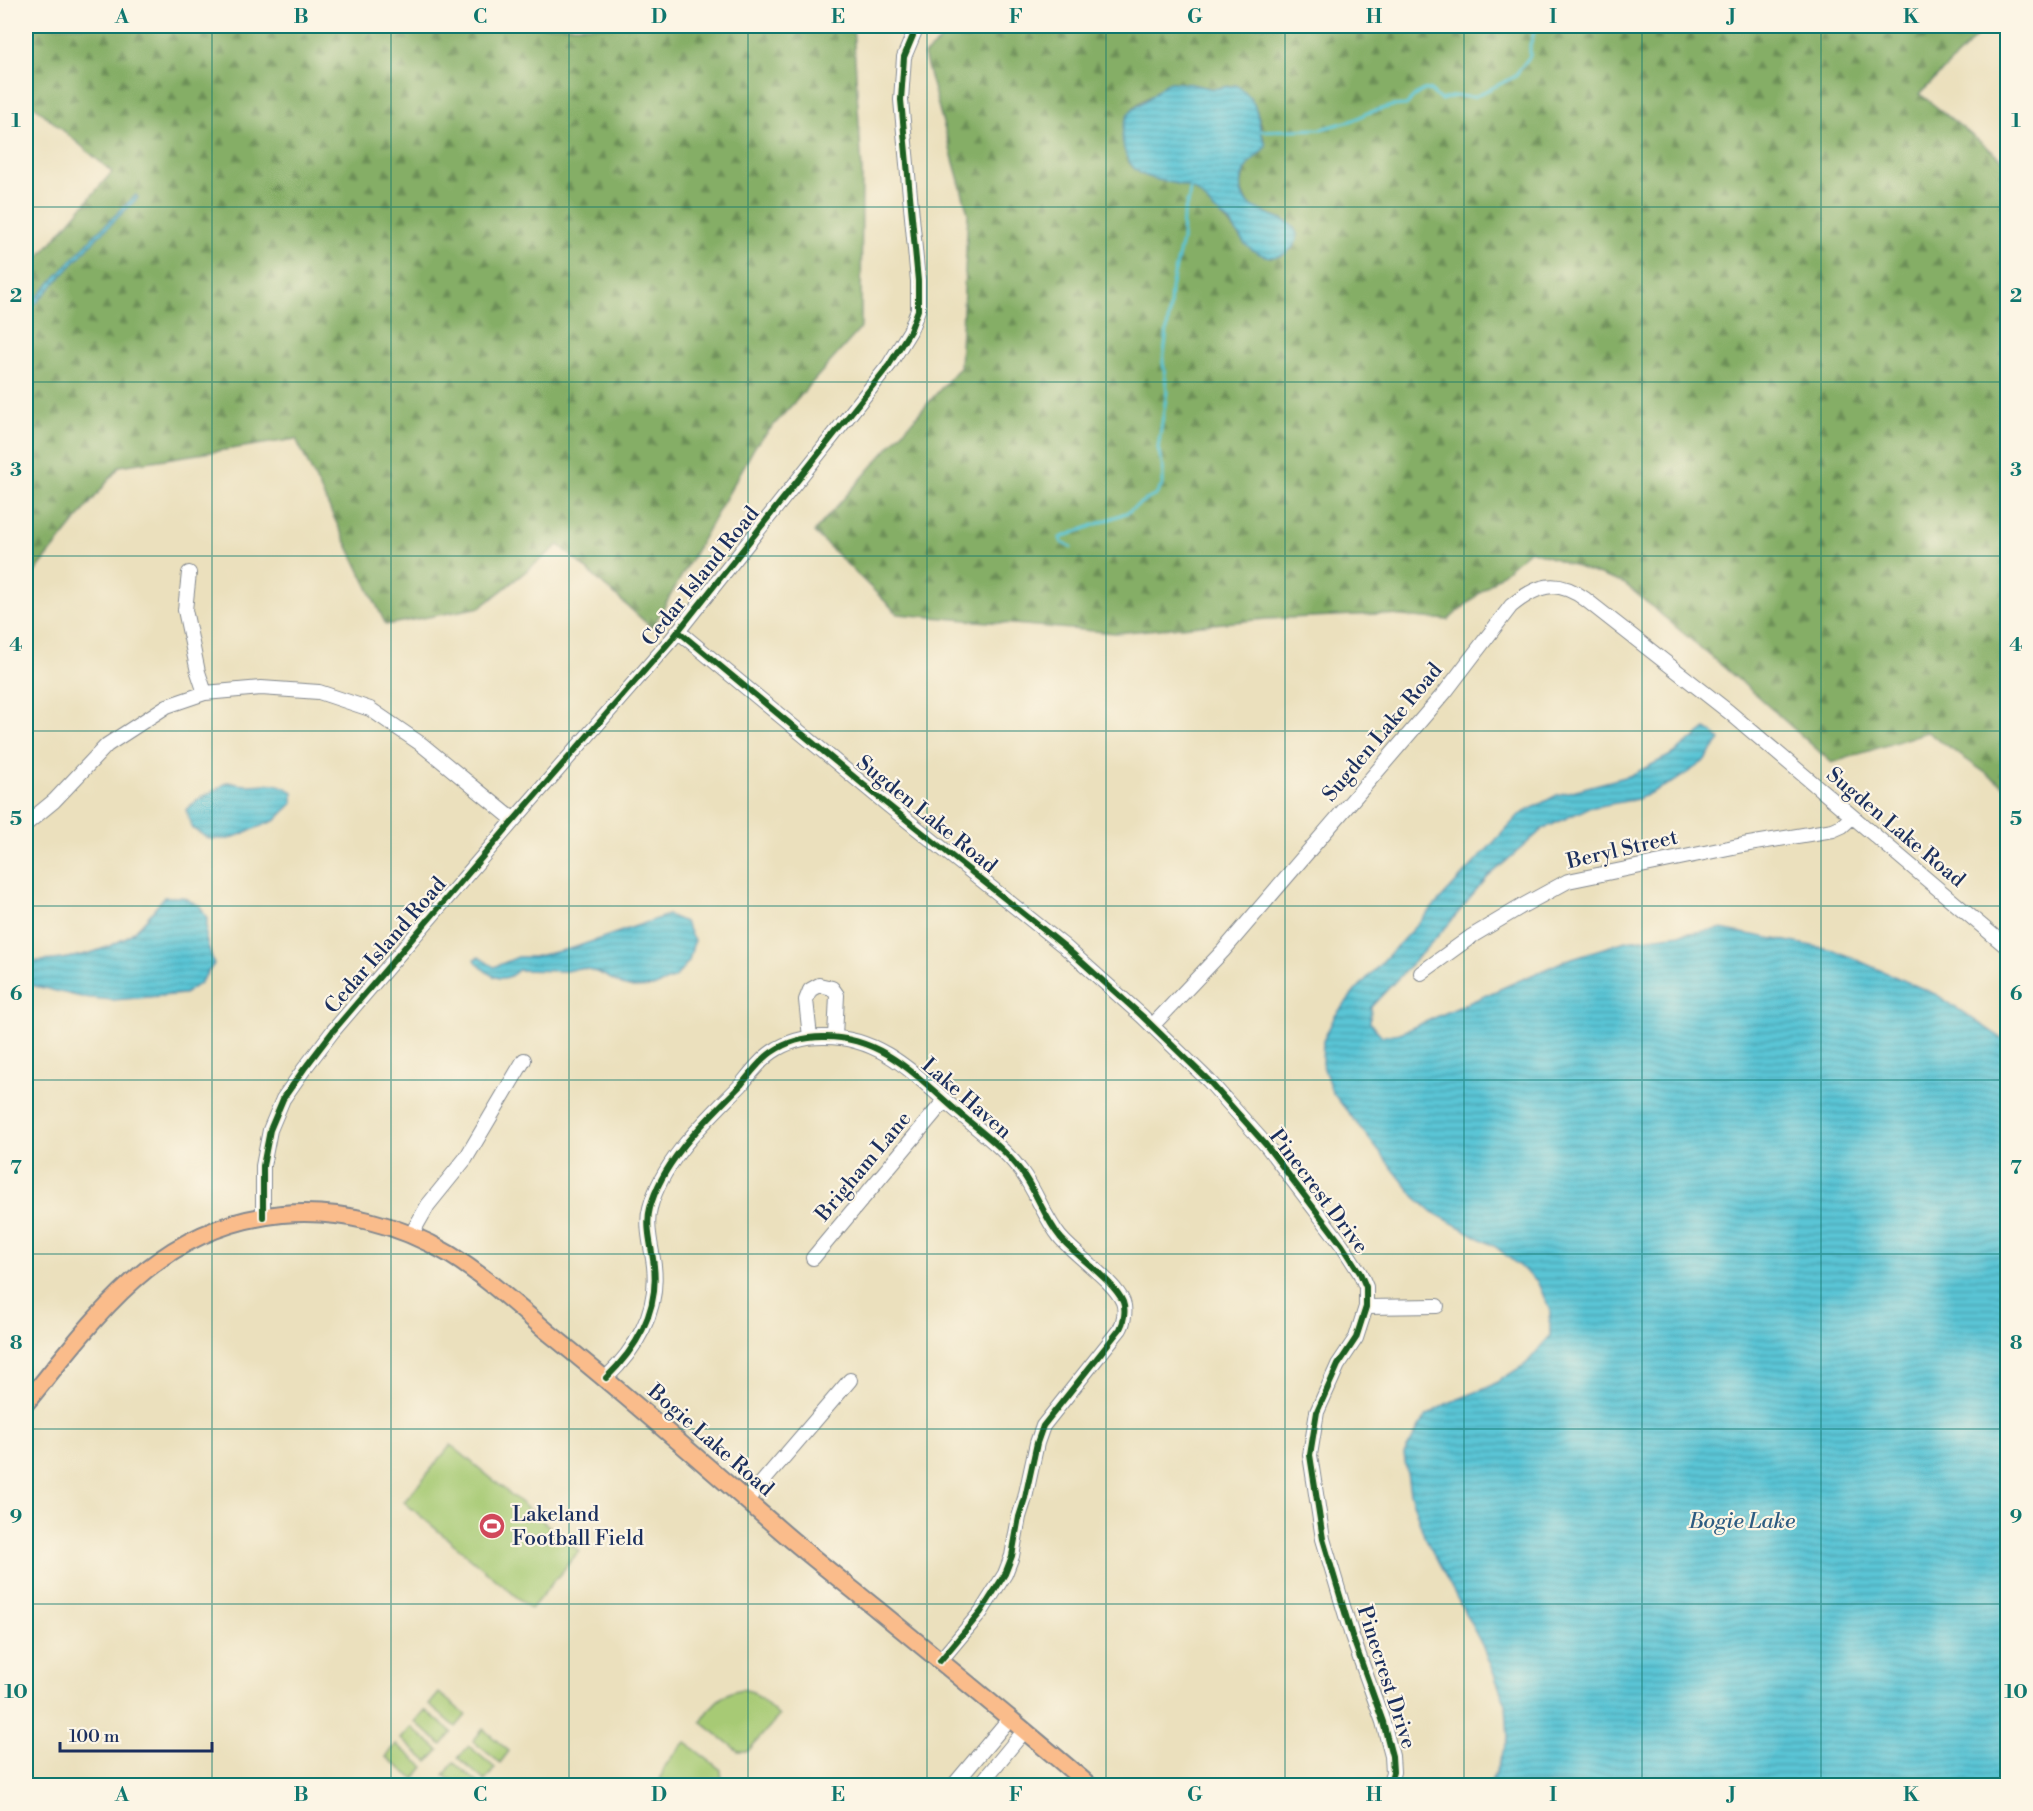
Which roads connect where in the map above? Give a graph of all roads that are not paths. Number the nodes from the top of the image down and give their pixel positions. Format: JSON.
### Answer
{"nodes":[{"id":1,"x":916,"y":26,"type":"edge"},
{"id":2,"x":189,"y":573,"type":"dead end"},
{"id":3,"x":678,"y":631,"type":"junction"},
{"id":4,"x":205,"y":693,"type":"junction"},
{"id":5,"x":1851,"y":817,"type":"junction"},
{"id":6,"x":514,"y":820,"type":"junction"},
{"id":7,"x":26,"y":824,"type":"edge"},
{"id":8,"x":2007,"y":948,"type":"edge"},
{"id":9,"x":1421,"y":973,"type":"dead end"},
{"id":10,"x":1152,"y":1026,"type":"junction"},
{"id":11,"x":810,"y":1037,"type":"junction"},
{"id":12,"x":835,"y":1037,"type":"junction"},
{"id":13,"x":524,"y":1060,"type":"dead end"},
{"id":14,"x":945,"y":1100,"type":"junction"},
{"id":15,"x":263,"y":1217,"type":"junction"},
{"id":16,"x":411,"y":1235,"type":"junction"},
{"id":17,"x":813,"y":1258,"type":"dead end"},
{"id":18,"x":1437,"y":1306,"type":"dead end"},
{"id":19,"x":1366,"y":1307,"type":"junction"},
{"id":20,"x":606,"y":1378,"type":"junction"},
{"id":21,"x":850,"y":1380,"type":"dead end"},
{"id":22,"x":26,"y":1403,"type":"edge"},
{"id":23,"x":747,"y":1500,"type":"junction"},
{"id":24,"x":940,"y":1661,"type":"junction"},
{"id":25,"x":1010,"y":1718,"type":"junction"},
{"id":26,"x":1025,"y":1730,"type":"junction"},
{"id":27,"x":953,"y":1785,"type":"edge"},
{"id":28,"x":979,"y":1785,"type":"edge"},
{"id":29,"x":1090,"y":1785,"type":"edge"},
{"id":30,"x":1389,"y":1785,"type":"edge"}],
"edges":[{"from":1,"to":3,"type":"street","name":"Cedar Island Road"},
{"from":2,"to":4,"type":"street"},
{"from":3,"to":6,"type":"street","name":"Cedar Island Road"},
{"from":3,"to":10,"type":"street","name":"Sugden Lake Road"},
{"from":4,"to":6,"type":"street"},
{"from":4,"to":7,"type":"street"},
{"from":5,"to":8,"type":"street","name":"Sugden Lake Road"},
{"from":5,"to":9,"type":"street","name":"Beryl Street"},
{"from":5,"to":10,"type":"street","name":"Sugden Lake Road"},
{"from":6,"to":15,"type":"street","name":"Cedar Island Road"},
{"from":10,"to":19,"type":"street","name":"Pinecrest Drive"},
{"from":11,"to":12,"type":"street","name":"Lake Haven"},
{"from":11,"to":12,"type":"street"},
{"from":11,"to":20,"type":"street","name":"Lake Haven"},
{"from":12,"to":14,"type":"street","name":"Lake Haven"},
{"from":13,"to":16,"type":"street"},
{"from":14,"to":17,"type":"street","name":"Brigham Lane"},
{"from":14,"to":24,"type":"street","name":"Lake Haven"},
{"from":15,"to":16,"type":"main road","name":"Bogie Lake Road"},
{"from":15,"to":22,"type":"main road","name":"Bogie Lake Road"},
{"from":16,"to":20,"type":"main road","name":"Bogie Lake Road"},
{"from":18,"to":19,"type":"street"},
{"from":19,"to":30,"type":"street","name":"Pinecrest Drive"},
{"from":20,"to":23,"type":"main road","name":"Bogie Lake Road"},
{"from":21,"to":23,"type":"street"},
{"from":23,"to":24,"type":"main road","name":"Bogie Lake Road"},
{"from":24,"to":25,"type":"main road","name":"Bogie Lake Road"},
{"from":25,"to":26,"type":"main road","name":"Bogie Lake Road"},
{"from":25,"to":27,"type":"street"},
{"from":26,"to":28,"type":"street"},
{"from":26,"to":29,"type":"main road","name":"Bogie Lake Road"}]}
